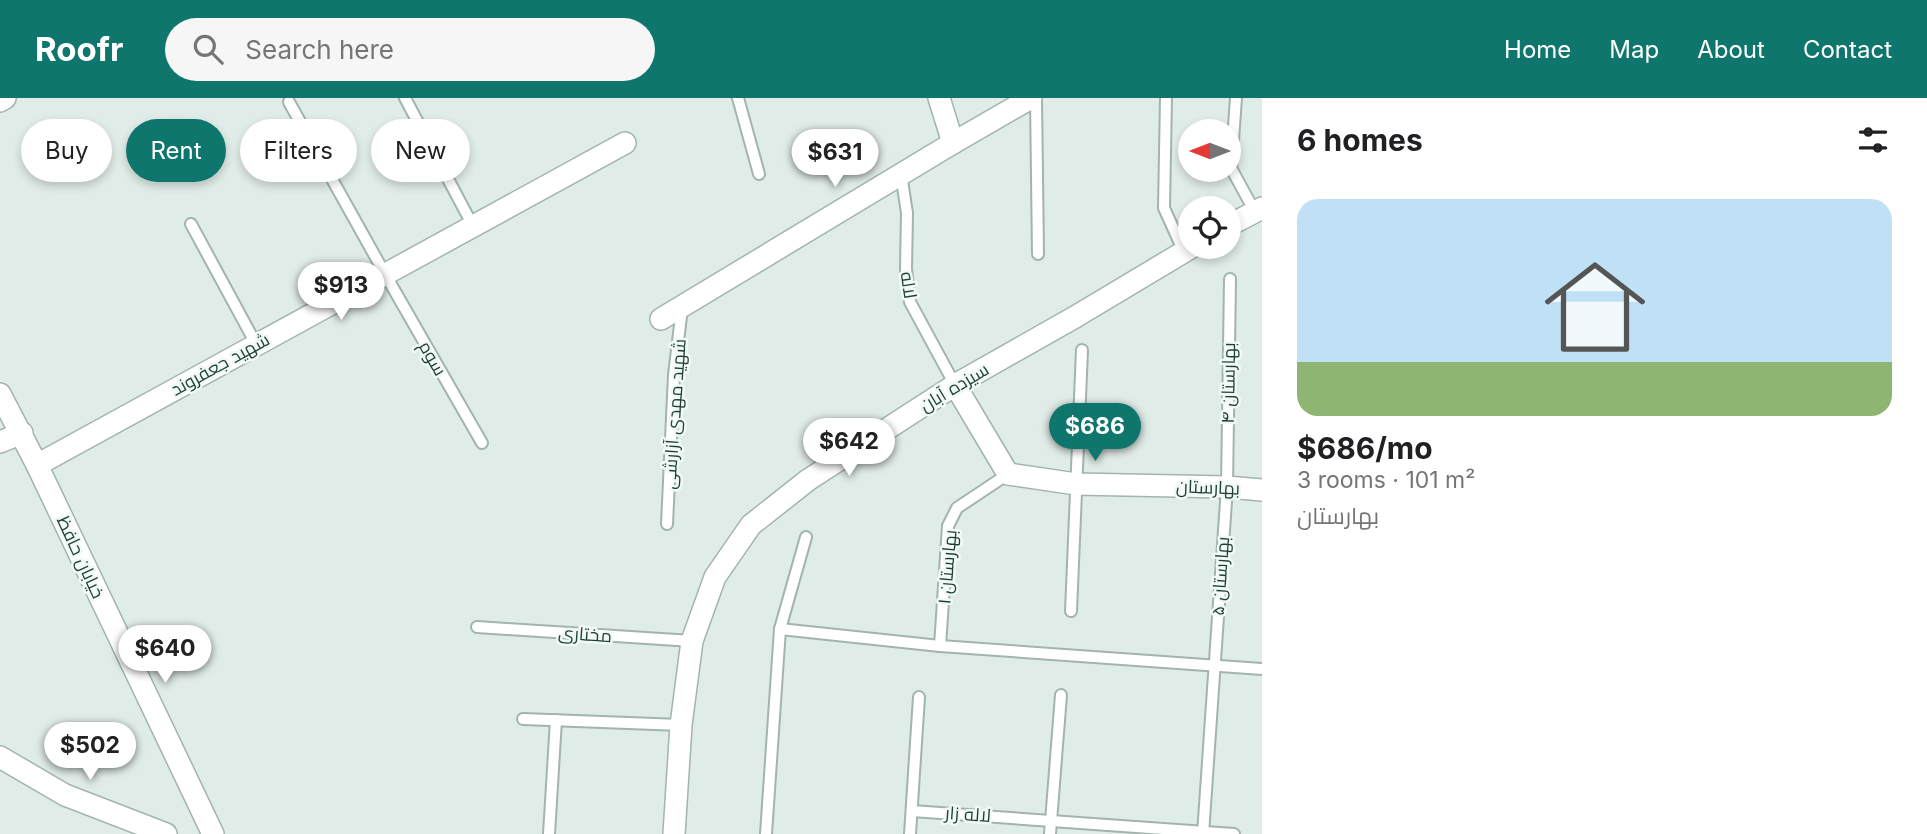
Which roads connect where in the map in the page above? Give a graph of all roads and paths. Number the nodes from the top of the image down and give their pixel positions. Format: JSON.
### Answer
{"nodes":[{"id":1,"x":5,"y":98,"type":"edge"},
{"id":2,"x":405,"y":98,"type":"edge"},
{"id":3,"x":738,"y":98,"type":"edge"},
{"id":4,"x":939,"y":98,"type":"edge"},
{"id":5,"x":1034,"y":98,"type":"edge"},
{"id":6,"x":1166,"y":98,"type":"edge"},
{"id":7,"x":1236,"y":98,"type":"edge"},
{"id":8,"x":0,"y":101,"type":"edge"},
{"id":9,"x":289,"y":102,"type":"dead end"},
{"id":10,"x":625,"y":143,"type":"dead end"},
{"id":11,"x":953,"y":143,"type":"junction"},
{"id":12,"x":759,"y":174,"type":"dead end"},
{"id":13,"x":901,"y":174,"type":"junction"},
{"id":14,"x":1259,"y":210,"type":"edge"},
{"id":15,"x":1241,"y":219,"type":"edge"},
{"id":16,"x":191,"y":224,"type":"dead end"},
{"id":17,"x":473,"y":226,"type":"junction"},
{"id":18,"x":1178,"y":232,"type":"edge"},
{"id":19,"x":1038,"y":254,"type":"dead end"},
{"id":20,"x":1178,"y":255,"type":"edge"},
{"id":21,"x":385,"y":274,"type":"junction"},
{"id":22,"x":1230,"y":279,"type":"dead end"},
{"id":23,"x":682,"y":305,"type":"junction"},
{"id":24,"x":662,"y":319,"type":"dead end"},
{"id":25,"x":256,"y":344,"type":"junction"},
{"id":26,"x":1082,"y":350,"type":"dead end"},
{"id":27,"x":955,"y":385,"type":"junction"},
{"id":28,"x":0,"y":394,"type":"edge"},
{"id":29,"x":22,"y":433,"type":"junction"},
{"id":30,"x":0,"y":442,"type":"edge"},
{"id":31,"x":482,"y":443,"type":"dead end"},
{"id":32,"x":37,"y":465,"type":"junction"},
{"id":33,"x":1007,"y":474,"type":"junction"},
{"id":34,"x":1076,"y":484,"type":"junction"},
{"id":35,"x":1227,"y":487,"type":"junction"},
{"id":36,"x":1262,"y":490,"type":"edge"},
{"id":37,"x":667,"y":524,"type":"dead end"},
{"id":38,"x":806,"y":537,"type":"dead end"},
{"id":39,"x":1071,"y":611,"type":"dead end"},
{"id":40,"x":477,"y":627,"type":"dead end"},
{"id":41,"x":780,"y":629,"type":"junction"},
{"id":42,"x":692,"y":641,"type":"junction"},
{"id":43,"x":940,"y":646,"type":"junction"},
{"id":44,"x":1214,"y":666,"type":"junction"},
{"id":45,"x":1262,"y":668,"type":"edge"},
{"id":46,"x":1061,"y":695,"type":"dead end"},
{"id":47,"x":919,"y":696,"type":"dead end"},
{"id":48,"x":523,"y":719,"type":"dead end"},
{"id":49,"x":556,"y":720,"type":"junction"},
{"id":50,"x":681,"y":725,"type":"junction"},
{"id":51,"x":0,"y":757,"type":"edge"},
{"id":52,"x":912,"y":811,"type":"junction"},
{"id":53,"x":1051,"y":820,"type":"junction"},
{"id":54,"x":1203,"y":833,"type":"edge"},
{"id":55,"x":166,"y":834,"type":"edge"},
{"id":56,"x":213,"y":834,"type":"edge"},
{"id":57,"x":549,"y":834,"type":"edge"},
{"id":58,"x":674,"y":834,"type":"edge"},
{"id":59,"x":766,"y":834,"type":"edge"},
{"id":60,"x":911,"y":834,"type":"edge"},
{"id":61,"x":1050,"y":834,"type":"edge"},
{"id":62,"x":1234,"y":834,"type":"edge"}],
"edges":[{"from":1,"to":8,"type":"street"},
{"from":2,"to":17,"type":"lane"},
{"from":3,"to":12,"type":"lane"},
{"from":4,"to":11,"type":"street"},
{"from":5,"to":11,"type":"street","name":"شهید مهدی آزارشی"},
{"from":5,"to":19,"type":"lane"},
{"from":6,"to":18,"type":"lane"},
{"from":7,"to":14,"type":"lane"},
{"from":9,"to":21,"type":"lane","name":"سوم"},
{"from":10,"to":17,"type":"street","name":"شهید جعفروند"},
{"from":11,"to":13,"type":"street","name":"شهید مهدی آزارشی"},
{"from":13,"to":23,"type":"street","name":"شهید مهدی آزارشی"},
{"from":13,"to":27,"type":"lane","name":"لاله"},
{"from":14,"to":15,"type":"street"},
{"from":16,"to":25,"type":"lane"},
{"from":17,"to":21,"type":"street","name":"شهید جعفروند"},
{"from":20,"to":27,"type":"street","name":"سیزده آبان"},
{"from":21,"to":25,"type":"street","name":"شهید جعفروند"},
{"from":21,"to":31,"type":"lane","name":"سوم"},
{"from":22,"to":35,"type":"lane","name":"بهارستان ۴"},
{"from":23,"to":24,"type":"street","name":"شهید مهدی آزارشی"},
{"from":23,"to":37,"type":"lane","name":"شهید مهدی آزارشی"},
{"from":25,"to":32,"type":"street","name":"شهید جعفروند"},
{"from":26,"to":34,"type":"lane"},
{"from":27,"to":33,"type":"street"},
{"from":27,"to":42,"type":"street","name":"سیزده آبان"},
{"from":28,"to":29,"type":"street","name":"خیابان حافظ"},
{"from":29,"to":30,"type":"street"},
{"from":29,"to":32,"type":"street","name":"خیابان حافظ"},
{"from":32,"to":56,"type":"street","name":"خیابان حافظ"},
{"from":33,"to":34,"type":"street","name":"بهارستان"},
{"from":33,"to":43,"type":"lane","name":"بهارستان ۱"},
{"from":34,"to":35,"type":"street","name":"بهارستان"},
{"from":34,"to":39,"type":"lane"},
{"from":35,"to":36,"type":"street","name":"بهارستان"},
{"from":35,"to":44,"type":"lane","name":"بهارستان ۵"},
{"from":38,"to":41,"type":"lane"},
{"from":40,"to":42,"type":"lane","name":"مختاری"},
{"from":41,"to":43,"type":"lane"},
{"from":41,"to":59,"type":"lane"},
{"from":42,"to":50,"type":"street","name":"سیزده آبان"},
{"from":43,"to":44,"type":"lane"},
{"from":44,"to":45,"type":"lane"},
{"from":44,"to":54,"type":"lane","name":"بهارستان ۵"},
{"from":46,"to":53,"type":"lane"},
{"from":47,"to":52,"type":"lane"},
{"from":48,"to":49,"type":"lane"},
{"from":49,"to":50,"type":"lane"},
{"from":49,"to":57,"type":"lane"},
{"from":50,"to":58,"type":"street","name":"سیزده آبان"},
{"from":51,"to":55,"type":"street"},
{"from":52,"to":53,"type":"lane","name":"لاله زار"},
{"from":52,"to":60,"type":"lane"},
{"from":53,"to":54,"type":"lane","name":"لاله زار"},
{"from":53,"to":61,"type":"lane"},
{"from":54,"to":62,"type":"lane","name":"لاله زار"}]}
